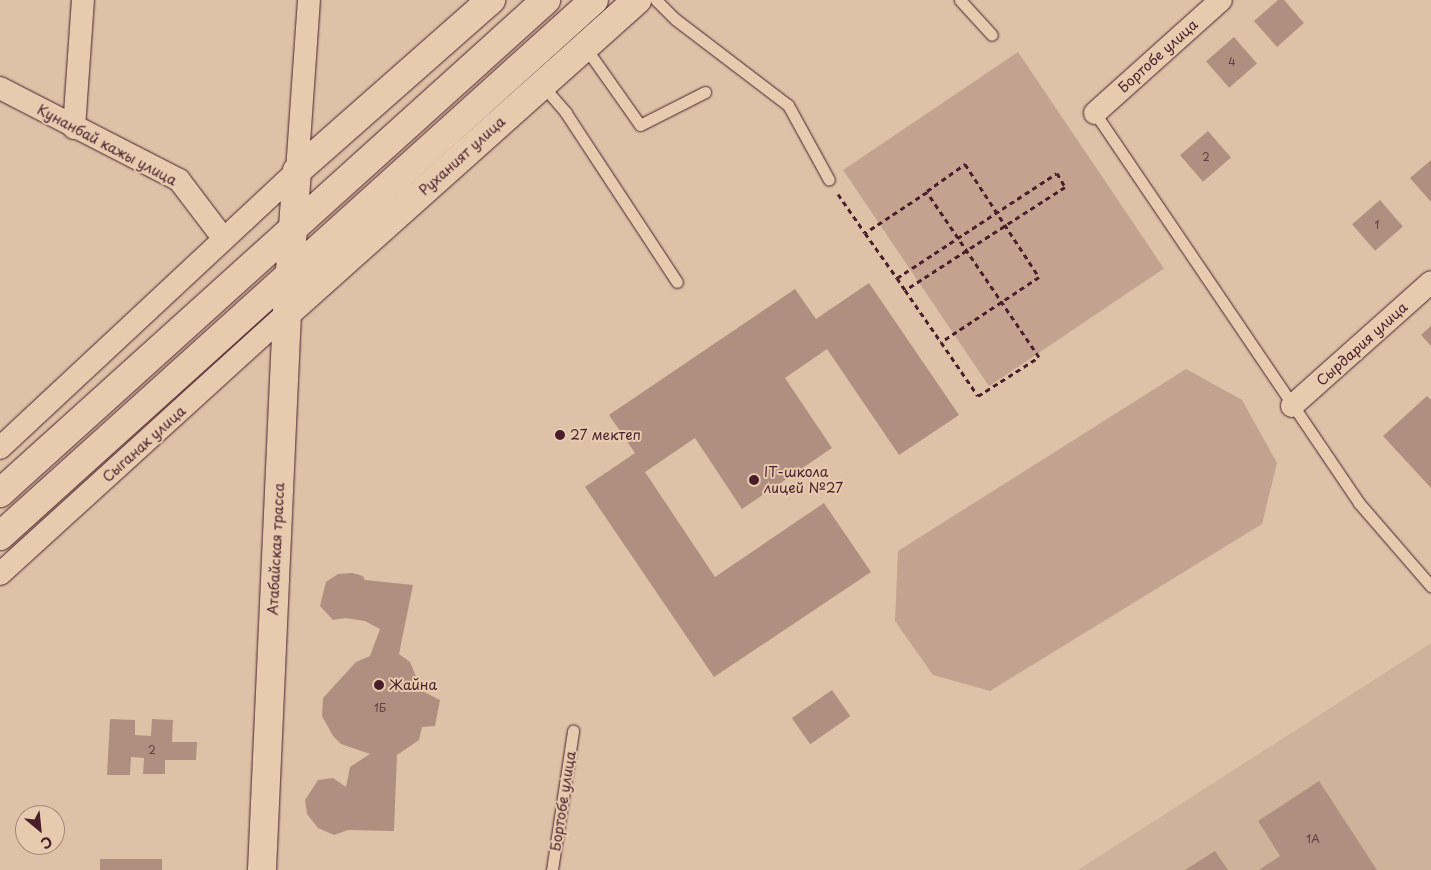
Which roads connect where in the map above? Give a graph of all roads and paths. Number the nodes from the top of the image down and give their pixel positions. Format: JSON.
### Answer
{"nodes":[{"id":1,"x":83,"y":0,"type":"edge"},
{"id":2,"x":309,"y":0,"type":"edge"},
{"id":3,"x":491,"y":0,"type":"edge"},
{"id":4,"x":546,"y":0,"type":"edge"},
{"id":5,"x":594,"y":0,"type":"edge"},
{"id":6,"x":637,"y":0,"type":"edge"},
{"id":7,"x":656,"y":0,"type":"edge"},
{"id":8,"x":960,"y":0,"type":"edge"},
{"id":9,"x":1221,"y":0,"type":"edge"},
{"id":10,"x":992,"y":36,"type":"dead end"},
{"id":11,"x":585,"y":47,"type":"junction"},
{"id":12,"x":542,"y":85,"type":"junction"},
{"id":13,"x":0,"y":88,"type":"edge"},
{"id":14,"x":705,"y":92,"type":"dead end"},
{"id":15,"x":1095,"y":113,"type":"joint"},
{"id":16,"x":74,"y":128,"type":"junction"},
{"id":17,"x":297,"y":171,"type":"junction"},
{"id":18,"x":829,"y":180,"type":"joint"},
{"id":19,"x":927,"y":192,"type":"junction"},
{"id":20,"x":997,"y":212,"type":"junction"},
{"id":21,"x":1006,"y":226,"type":"junction"},
{"id":22,"x":293,"y":228,"type":"junction"},
{"id":23,"x":865,"y":233,"type":"junction"},
{"id":24,"x":222,"y":238,"type":"junction"},
{"id":25,"x":958,"y":238,"type":"junction"},
{"id":26,"x":967,"y":251,"type":"junction"},
{"id":27,"x":290,"y":274,"type":"junction"},
{"id":28,"x":897,"y":278,"type":"junction"},
{"id":29,"x":677,"y":282,"type":"dead end"},
{"id":30,"x":1431,"y":282,"type":"edge"},
{"id":31,"x":905,"y":290,"type":"junction"},
{"id":32,"x":1001,"y":302,"type":"junction"},
{"id":33,"x":287,"y":313,"type":"junction"},
{"id":34,"x":942,"y":342,"type":"junction"},
{"id":35,"x":1292,"y":406,"type":"junction"},
{"id":36,"x":0,"y":448,"type":"edge"},
{"id":37,"x":0,"y":493,"type":"edge"},
{"id":38,"x":0,"y":536,"type":"edge"},
{"id":39,"x":0,"y":574,"type":"edge"},
{"id":40,"x":1431,"y":586,"type":"edge"},
{"id":41,"x":574,"y":731,"type":"dead end"},
{"id":42,"x":262,"y":870,"type":"edge"},
{"id":43,"x":552,"y":870,"type":"edge"}],
"edges":[{"from":1,"to":16,"type":"street"},
{"from":2,"to":17,"type":"street"},
{"from":3,"to":17,"type":"main road"},
{"from":4,"to":22,"type":"main road"},
{"from":5,"to":27,"type":"main road"},
{"from":6,"to":11,"type":"main road","name":"Руханият улица"},
{"from":7,"to":18,"type":"lane"},
{"from":8,"to":10,"type":"lane"},
{"from":9,"to":15,"type":"street","name":"Бортобе улица"},
{"from":11,"to":12,"type":"main road","name":"Руханият улица"},
{"from":11,"to":14,"type":"lane"},
{"from":12,"to":29,"type":"lane"},
{"from":12,"to":33,"type":"main road","name":"Руханият улица"},
{"from":13,"to":16,"type":"street","name":"Кунанбай кажы улица"},
{"from":15,"to":35,"type":"lane"},
{"from":16,"to":24,"type":"street","name":"Кунанбай кажы улица"},
{"from":17,"to":22,"type":"main road","name":"Атабайская трасса"},
{"from":17,"to":24,"type":"street"},
{"from":18,"to":23,"type":"path"},
{"from":19,"to":20,"type":"path"},
{"from":19,"to":23,"type":"path"},
{"from":19,"to":25,"type":"path"},
{"from":20,"to":21,"type":"path"},
{"from":20,"to":21,"type":"path"},
{"from":20,"to":25,"type":"path"},
{"from":21,"to":26,"type":"path"},
{"from":21,"to":32,"type":"path"},
{"from":22,"to":27,"type":"main road","name":"Атабайская трасса"},
{"from":22,"to":37,"type":"main road"},
{"from":23,"to":28,"type":"path"},
{"from":24,"to":36,"type":"street"},
{"from":25,"to":26,"type":"path"},
{"from":25,"to":28,"type":"path"},
{"from":26,"to":31,"type":"path"},
{"from":26,"to":32,"type":"path"},
{"from":27,"to":33,"type":"main road","name":"Атабайская трасса"},
{"from":27,"to":38,"type":"main road"},
{"from":28,"to":31,"type":"path"},
{"from":30,"to":35,"type":"street","name":"Сырдария улица"},
{"from":31,"to":34,"type":"path"},
{"from":32,"to":34,"type":"path"},
{"from":32,"to":34,"type":"path"},
{"from":33,"to":39,"type":"street","name":"Сыганак улица"},
{"from":33,"to":42,"type":"main road","name":"Атабайская трасса"},
{"from":35,"to":40,"type":"lane"},
{"from":41,"to":43,"type":"lane","name":"Бортобе улица"}]}
